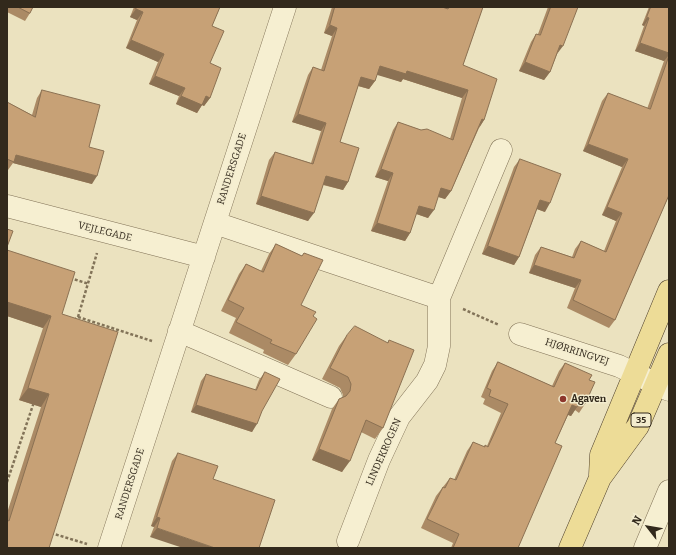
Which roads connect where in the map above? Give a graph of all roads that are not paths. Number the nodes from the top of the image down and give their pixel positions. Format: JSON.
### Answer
{"nodes":[{"id":1,"x":285,"y":7,"type":"edge"},
{"id":2,"x":501,"y":150,"type":"dead end"},
{"id":3,"x":7,"y":206,"type":"edge"},
{"id":4,"x":215,"y":223,"type":"junction"},
{"id":5,"x":204,"y":256,"type":"junction"},
{"id":6,"x":669,"y":291,"type":"edge"},
{"id":7,"x":439,"y":298,"type":"junction"},
{"id":8,"x":520,"y":334,"type":"road end"},
{"id":9,"x":177,"y":339,"type":"junction"},
{"id":10,"x":669,"y":354,"type":"edge"},
{"id":11,"x":634,"y":373,"type":"junction"},
{"id":12,"x":663,"y":387,"type":"edge"},
{"id":13,"x":331,"y":397,"type":"dead end"},
{"id":14,"x":600,"y":478,"type":"junction"},
{"id":15,"x":669,"y":491,"type":"edge"},
{"id":16,"x":348,"y":541,"type":"dead end"},
{"id":17,"x":112,"y":547,"type":"edge"},
{"id":18,"x":570,"y":548,"type":"edge"},
{"id":19,"x":645,"y":548,"type":"edge"}],
"edges":[{"from":1,"to":4,"type":"street","name":"RANDERSGADE"},
{"from":2,"to":7,"type":"street","name":"LINDEKROGEN"},
{"from":3,"to":5,"type":"street","name":"VEJLEGADE"},
{"from":4,"to":5,"type":"street","name":"RANDERSGADE"},
{"from":4,"to":7,"type":"street"},
{"from":5,"to":9,"type":"street","name":"RANDERSGADE"},
{"from":6,"to":11,"type":"main road","number":"35"},
{"from":7,"to":16,"type":"street","name":"LINDEKROGEN"},
{"from":8,"to":11,"type":"street","name":"HJØRRINGVEJ"},
{"from":9,"to":13,"type":"street"},
{"from":9,"to":17,"type":"street","name":"RANDERSGADE"},
{"from":10,"to":12,"type":"main road","number":"35"},
{"from":11,"to":12,"type":"street","name":"HJØRRINGVEJ"},
{"from":11,"to":14,"type":"main road","number":"35"},
{"from":12,"to":14,"type":"main road","number":"35"},
{"from":14,"to":18,"type":"main road","number":"35"},
{"from":15,"to":19,"type":"street"}]}
